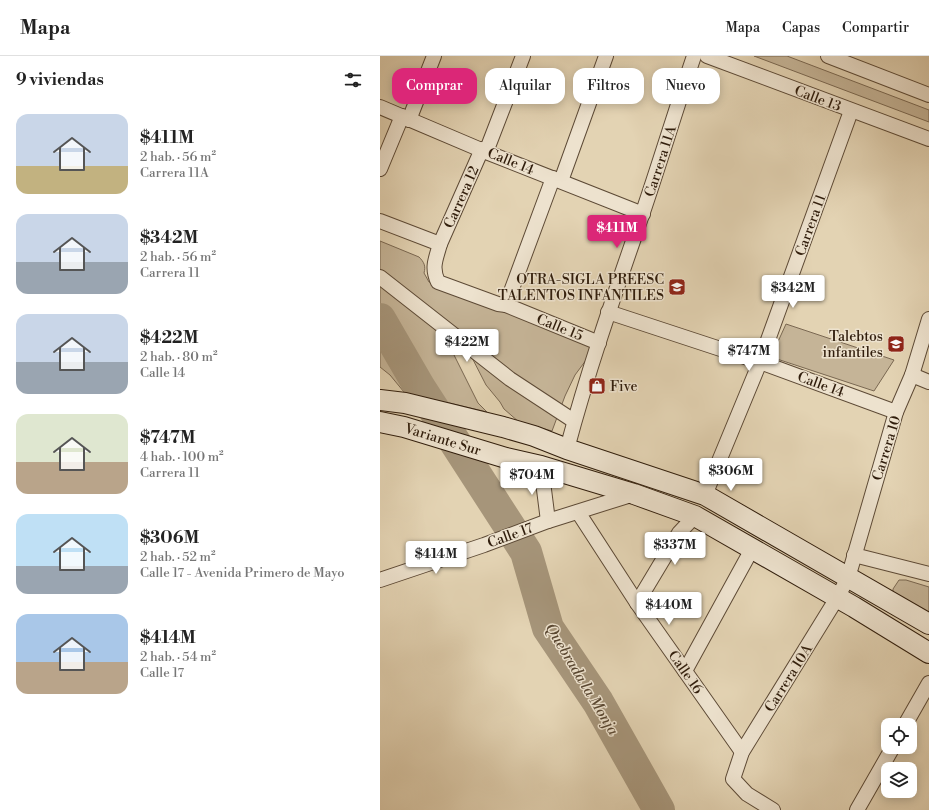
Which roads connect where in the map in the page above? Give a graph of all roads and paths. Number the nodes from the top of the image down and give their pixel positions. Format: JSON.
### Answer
{"nodes":[{"id":1,"x":434,"y":56,"type":"edge"},
{"id":2,"x":523,"y":56,"type":"edge"},
{"id":3,"x":606,"y":56,"type":"edge"},
{"id":4,"x":694,"y":56,"type":"edge"},
{"id":5,"x":707,"y":56,"type":"edge"},
{"id":6,"x":828,"y":56,"type":"edge"},
{"id":7,"x":860,"y":62,"type":"edge"},
{"id":8,"x":929,"y":95,"type":"edge"},
{"id":9,"x":380,"y":107,"type":"edge"},
{"id":10,"x":851,"y":110,"type":"junction"},
{"id":11,"x":406,"y":118,"type":"junction"},
{"id":12,"x":929,"y":139,"type":"edge"},
{"id":13,"x":484,"y":151,"type":"junction"},
{"id":14,"x":380,"y":169,"type":"edge"},
{"id":15,"x":557,"y":180,"type":"junction"},
{"id":16,"x":642,"y":214,"type":"junction"},
{"id":17,"x":380,"y":221,"type":"edge"},
{"id":18,"x":440,"y":244,"type":"junction"},
{"id":19,"x":380,"y":277,"type":"edge"},
{"id":20,"x":506,"y":305,"type":"junction"},
{"id":21,"x":608,"y":312,"type":"junction"},
{"id":22,"x":929,"y":319,"type":"edge"},
{"id":23,"x":599,"y":343,"type":"junction"},
{"id":24,"x":760,"y":362,"type":"junction"},
{"id":25,"x":912,"y":375,"type":"junction"},
{"id":26,"x":929,"y":382,"type":"edge"},
{"id":27,"x":380,"y":400,"type":"edge"},
{"id":28,"x":896,"y":412,"type":"junction"},
{"id":29,"x":574,"y":421,"type":"junction"},
{"id":30,"x":380,"y":422,"type":"edge"},
{"id":31,"x":567,"y":449,"type":"junction"},
{"id":32,"x":540,"y":466,"type":"junction"},
{"id":33,"x":634,"y":494,"type":"junction"},
{"id":34,"x":705,"y":495,"type":"junction"},
{"id":35,"x":578,"y":512,"type":"junction"},
{"id":36,"x":695,"y":516,"type":"junction"},
{"id":37,"x":548,"y":521,"type":"junction"},
{"id":38,"x":752,"y":549,"type":"junction"},
{"id":39,"x":854,"y":555,"type":"junction"},
{"id":40,"x":929,"y":574,"type":"edge"},
{"id":41,"x":848,"y":578,"type":"junction"},
{"id":42,"x":380,"y":580,"type":"edge"},
{"id":43,"x":837,"y":598,"type":"junction"},
{"id":44,"x":637,"y":603,"type":"junction"},
{"id":45,"x":929,"y":624,"type":"edge"},
{"id":46,"x":929,"y":653,"type":"edge"},
{"id":47,"x":685,"y":671,"type":"junction"},
{"id":48,"x":929,"y":683,"type":"edge"},
{"id":49,"x":909,"y":718,"type":"edge"},
{"id":50,"x":742,"y":752,"type":"junction"},
{"id":51,"x":889,"y":754,"type":"edge"},
{"id":52,"x":773,"y":810,"type":"edge"},
{"id":53,"x":857,"y":810,"type":"edge"}],
"edges":[{"from":1,"to":11,"type":"street"},
{"from":2,"to":13,"type":"street","name":"Carrera 12"},
{"from":3,"to":15,"type":"street"},
{"from":4,"to":16,"type":"street","name":"Carrera 11A"},
{"from":5,"to":10,"type":"street","name":"Calle 13"},
{"from":6,"to":7,"type":"street"},
{"from":7,"to":8,"type":"street"},
{"from":9,"to":11,"type":"street","name":"Calle 14"},
{"from":10,"to":12,"type":"street","name":"Calle 13"},
{"from":10,"to":24,"type":"street","name":"Carrera 11"},
{"from":11,"to":13,"type":"street","name":"Calle 14"},
{"from":11,"to":14,"type":"street"},
{"from":13,"to":15,"type":"street","name":"Calle 14"},
{"from":13,"to":18,"type":"street","name":"Carrera 12"},
{"from":15,"to":16,"type":"street","name":"Calle 14"},
{"from":15,"to":20,"type":"street"},
{"from":16,"to":21,"type":"street","name":"Carrera 11A"},
{"from":17,"to":18,"type":"street"},
{"from":18,"to":20,"type":"street","name":"Calle 15"},
{"from":19,"to":29,"type":"street"},
{"from":20,"to":23,"type":"street","name":"Calle 15"},
{"from":21,"to":23,"type":"street","name":"Carrera 11A"},
{"from":21,"to":24,"type":"street","name":"Calle 14"},
{"from":22,"to":25,"type":"street","name":"Carrera 10"},
{"from":23,"to":29,"type":"street","name":"Carrera 11A"},
{"from":24,"to":28,"type":"street","name":"Calle 14"},
{"from":24,"to":34,"type":"street","name":"Carrera 11"},
{"from":25,"to":26,"type":"street"},
{"from":25,"to":28,"type":"street","name":"Carrera 10"},
{"from":27,"to":31,"type":"main road","name":"Variante Sur"},
{"from":28,"to":39,"type":"street","name":"Carrera 10"},
{"from":29,"to":31,"type":"street","name":"Carrera 11A"},
{"from":30,"to":32,"type":"main road","name":"Variante Sur"},
{"from":31,"to":34,"type":"main road","name":"Variante Sur"},
{"from":32,"to":33,"type":"main road","name":"Variante Sur"},
{"from":32,"to":37,"type":"street","name":"Calle 17"},
{"from":33,"to":35,"type":"street","name":"Calle 17"},
{"from":33,"to":36,"type":"main road","name":"Variante Sur"},
{"from":34,"to":41,"type":"main road","name":"Variante Sur"},
{"from":35,"to":37,"type":"street","name":"Calle 17"},
{"from":35,"to":44,"type":"street","name":"Calle 16"},
{"from":36,"to":38,"type":"main road","name":"Variante Sur"},
{"from":36,"to":44,"type":"street"},
{"from":37,"to":42,"type":"street","name":"Calle 17"},
{"from":38,"to":43,"type":"main road","name":"Variante Sur"},
{"from":38,"to":47,"type":"street"},
{"from":39,"to":40,"type":"street"},
{"from":39,"to":41,"type":"street","name":"Carrera 10"},
{"from":41,"to":43,"type":"street","name":"Carrera 10A"},
{"from":41,"to":45,"type":"main road","name":"Variante Sur"},
{"from":43,"to":46,"type":"main road","name":"Variante Sur"},
{"from":43,"to":50,"type":"street","name":"Carrera 10A"},
{"from":44,"to":47,"type":"street","name":"Calle 16"},
{"from":47,"to":50,"type":"street","name":"Calle 16"},
{"from":48,"to":49,"type":"street"},
{"from":50,"to":52,"type":"street","name":"Carrera 10A"},
{"from":51,"to":53,"type":"street"}]}
